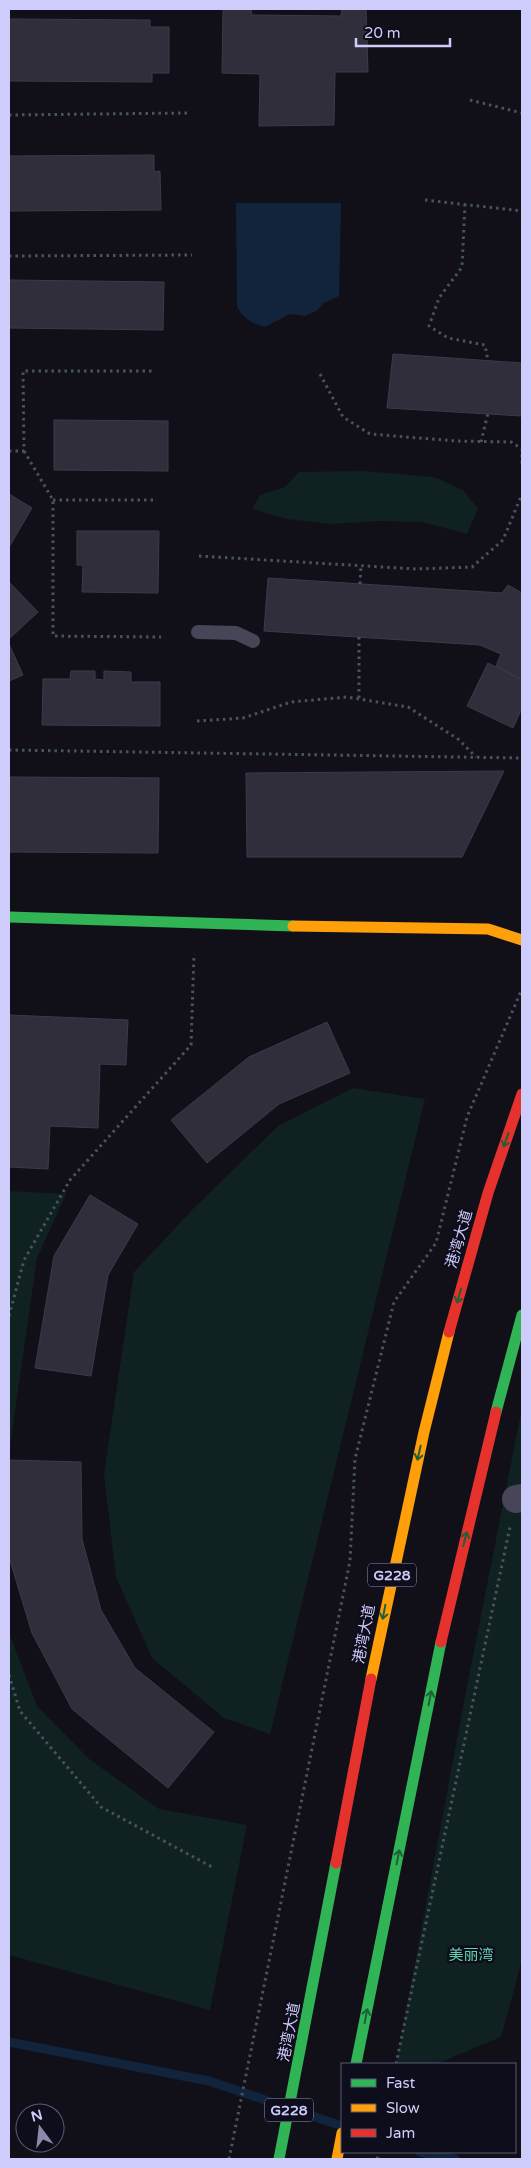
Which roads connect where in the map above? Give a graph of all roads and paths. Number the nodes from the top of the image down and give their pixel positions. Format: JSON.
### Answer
{"nodes":[{"id":1,"x":470,"y":100,"type":"dead end"},
{"id":2,"x":522,"y":113,"type":"edge"},
{"id":3,"x":187,"y":114,"type":"dead end"},
{"id":4,"x":9,"y":115,"type":"edge"},
{"id":5,"x":425,"y":200,"type":"dead end"},
{"id":6,"x":465,"y":204,"type":"junction"},
{"id":7,"x":522,"y":211,"type":"edge"},
{"id":8,"x":192,"y":254,"type":"dead end"},
{"id":9,"x":9,"y":256,"type":"edge"},
{"id":10,"x":488,"y":361,"type":"dead end"},
{"id":11,"x":152,"y":370,"type":"dead end"},
{"id":12,"x":320,"y":374,"type":"dead end"},
{"id":13,"x":488,"y":414,"type":"dead end"},
{"id":14,"x":481,"y":442,"type":"junction"},
{"id":15,"x":9,"y":451,"type":"edge"},
{"id":16,"x":24,"y":451,"type":"junction"},
{"id":17,"x":522,"y":467,"type":"edge"},
{"id":18,"x":522,"y":494,"type":"edge"},
{"id":19,"x":53,"y":500,"type":"junction"},
{"id":20,"x":156,"y":500,"type":"dead end"},
{"id":21,"x":199,"y":556,"type":"dead end"},
{"id":22,"x":362,"y":565,"type":"junction"},
{"id":23,"x":360,"y":584,"type":"dead end"},
{"id":24,"x":198,"y":632,"type":"dead end"},
{"id":25,"x":161,"y":637,"type":"dead end"},
{"id":26,"x":359,"y":637,"type":"dead end"},
{"id":27,"x":253,"y":641,"type":"dead end"},
{"id":28,"x":360,"y":699,"type":"junction"},
{"id":29,"x":197,"y":721,"type":"dead end"},
{"id":30,"x":9,"y":750,"type":"edge"},
{"id":31,"x":476,"y":757,"type":"junction"},
{"id":32,"x":522,"y":758,"type":"edge"},
{"id":33,"x":9,"y":917,"type":"edge"},
{"id":34,"x":195,"y":924,"type":"junction"},
{"id":35,"x":522,"y":940,"type":"edge"},
{"id":36,"x":522,"y":989,"type":"edge"},
{"id":37,"x":522,"y":1094,"type":"edge"},
{"id":38,"x":522,"y":1315,"type":"edge"},
{"id":39,"x":9,"y":1316,"type":"edge"},
{"id":40,"x":519,"y":1499,"type":"edge"},
{"id":41,"x":9,"y":1675,"type":"edge"},
{"id":42,"x":212,"y":1867,"type":"dead end"},
{"id":43,"x":356,"y":2063,"type":"edge"},
{"id":44,"x":396,"y":2063,"type":"edge"},
{"id":45,"x":341,"y":2138,"type":"edge"},
{"id":46,"x":279,"y":2158,"type":"edge"},
{"id":47,"x":230,"y":2159,"type":"edge"},
{"id":48,"x":337,"y":2159,"type":"edge"}],
"edges":[{"from":1,"to":2,"type":"path"},
{"from":3,"to":4,"type":"path"},
{"from":5,"to":6,"type":"path"},
{"from":6,"to":7,"type":"path"},
{"from":6,"to":10,"type":"path"},
{"from":8,"to":9,"type":"path"},
{"from":11,"to":16,"type":"path"},
{"from":12,"to":14,"type":"path"},
{"from":13,"to":14,"type":"path"},
{"from":14,"to":17,"type":"path"},
{"from":15,"to":16,"type":"path"},
{"from":16,"to":19,"type":"path"},
{"from":18,"to":22,"type":"path"},
{"from":19,"to":20,"type":"path"},
{"from":19,"to":25,"type":"path"},
{"from":21,"to":22,"type":"path"},
{"from":22,"to":23,"type":"path"},
{"from":24,"to":27,"type":"lane"},
{"from":26,"to":28,"type":"path"},
{"from":28,"to":29,"type":"path"},
{"from":28,"to":31,"type":"path"},
{"from":30,"to":31,"type":"path"},
{"from":31,"to":32,"type":"path"},
{"from":33,"to":34,"type":"main road"},
{"from":34,"to":35,"type":"main road"},
{"from":34,"to":39,"type":"path"},
{"from":36,"to":47,"type":"path"},
{"from":37,"to":46,"type":"main road","name":"港湾大道","number":"G228","one_way":true},
{"from":43,"to":38,"type":"main road","one_way":true},
{"from":40,"to":44,"type":"path"},
{"from":41,"to":42,"type":"path"},
{"from":45,"to":48,"type":"main road"}]}
